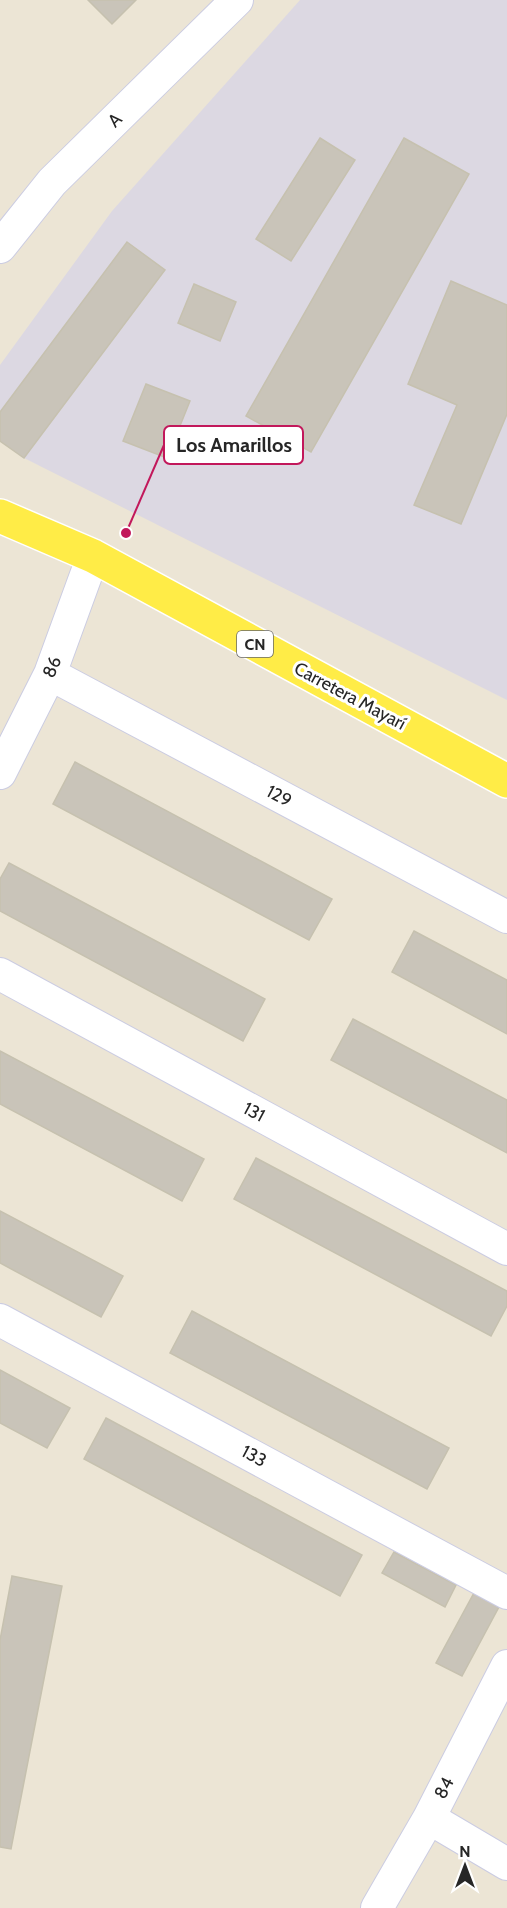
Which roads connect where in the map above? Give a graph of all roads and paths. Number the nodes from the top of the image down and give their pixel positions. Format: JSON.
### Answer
{"nodes":[{"id":1,"x":237,"y":0,"type":"edge"},
{"id":2,"x":0,"y":246,"type":"edge"},
{"id":3,"x":0,"y":516,"type":"edge"},
{"id":4,"x":93,"y":556,"type":"junction"},
{"id":5,"x":50,"y":674,"type":"junction"},
{"id":6,"x":0,"y":773,"type":"edge"},
{"id":7,"x":507,"y":781,"type":"edge"},
{"id":8,"x":507,"y":917,"type":"edge"},
{"id":9,"x":0,"y":974,"type":"edge"},
{"id":10,"x":507,"y":1249,"type":"edge"},
{"id":11,"x":0,"y":1320,"type":"edge"},
{"id":12,"x":507,"y":1593,"type":"edge"},
{"id":13,"x":507,"y":1666,"type":"edge"},
{"id":14,"x":429,"y":1818,"type":"junction"},
{"id":15,"x":507,"y":1864,"type":"edge"},
{"id":16,"x":377,"y":1908,"type":"edge"}],
"edges":[{"from":1,"to":2,"type":"street","name":"A"},
{"from":3,"to":4,"type":"main road","name":"Carretera Mayarí","number":"CN"},
{"from":4,"to":5,"type":"street","name":"86"},
{"from":4,"to":7,"type":"main road","name":"Carretera Mayarí","number":"CN"},
{"from":5,"to":6,"type":"street","name":"86"},
{"from":5,"to":8,"type":"street","name":"129"},
{"from":9,"to":10,"type":"street","name":"131"},
{"from":11,"to":12,"type":"street","name":"133"},
{"from":13,"to":14,"type":"street","name":"84"},
{"from":14,"to":15,"type":"street"},
{"from":14,"to":16,"type":"street","name":"84"}]}
